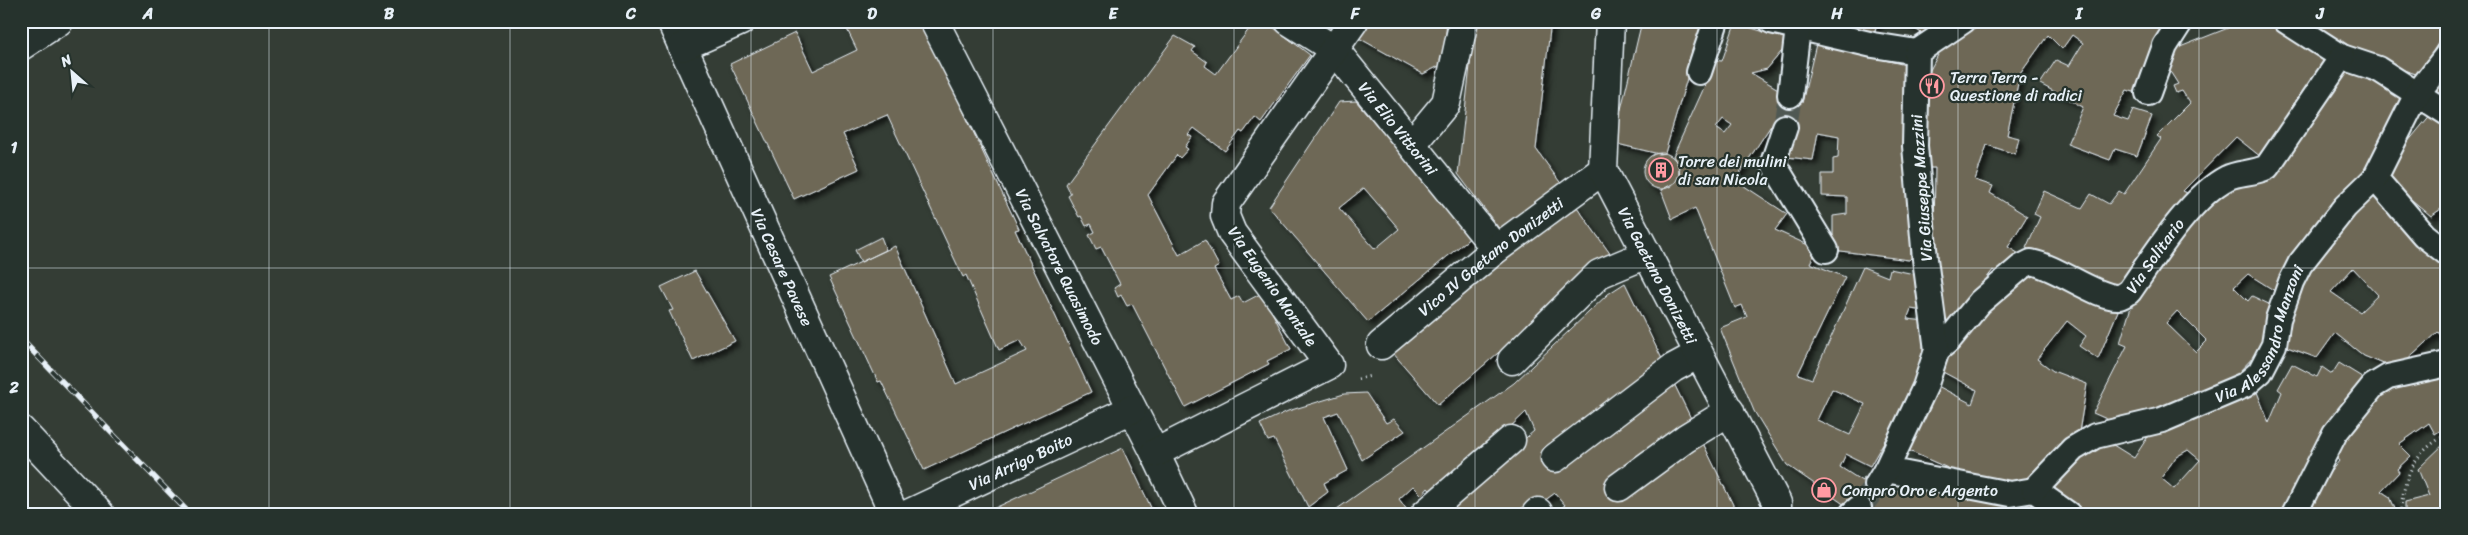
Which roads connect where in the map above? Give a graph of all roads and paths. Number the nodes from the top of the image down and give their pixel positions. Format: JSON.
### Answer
{"nodes":[{"id":1,"x":59,"y":21,"type":"edge"},
{"id":2,"x":671,"y":21,"type":"edge"},
{"id":3,"x":741,"y":21,"type":"edge"},
{"id":4,"x":934,"y":21,"type":"edge"},
{"id":5,"x":1289,"y":21,"type":"edge"},
{"id":6,"x":1354,"y":21,"type":"edge"},
{"id":7,"x":1610,"y":21,"type":"edge"},
{"id":8,"x":1716,"y":21,"type":"edge"},
{"id":9,"x":1771,"y":21,"type":"edge"},
{"id":10,"x":1963,"y":21,"type":"edge"},
{"id":11,"x":2181,"y":21,"type":"edge"},
{"id":12,"x":2286,"y":21,"type":"edge"},
{"id":13,"x":1463,"y":25,"type":"dead end"},
{"id":14,"x":1798,"y":28,"type":"junction"},
{"id":15,"x":21,"y":46,"type":"edge"},
{"id":16,"x":682,"y":47,"type":"junction"},
{"id":17,"x":1335,"y":50,"type":"junction"},
{"id":18,"x":1916,"y":52,"type":"junction"},
{"id":19,"x":2447,"y":55,"type":"edge"},
{"id":20,"x":2342,"y":57,"type":"junction"},
{"id":21,"x":1699,"y":72,"type":"dead end"},
{"id":22,"x":2148,"y":93,"type":"dead end"},
{"id":23,"x":2417,"y":94,"type":"junction"},
{"id":24,"x":1790,"y":95,"type":"tunnel mouth"},
{"id":25,"x":2447,"y":113,"type":"edge"},
{"id":26,"x":1785,"y":127,"type":"tunnel mouth"},
{"id":27,"x":1412,"y":144,"type":"junction"},
{"id":28,"x":1603,"y":170,"type":"junction"},
{"id":29,"x":2374,"y":178,"type":"junction"},
{"id":30,"x":1496,"y":249,"type":"junction"},
{"id":31,"x":1826,"y":250,"type":"dead end"},
{"id":32,"x":2447,"y":253,"type":"edge"},
{"id":33,"x":1647,"y":254,"type":"junction"},
{"id":34,"x":1381,"y":345,"type":"dead end"},
{"id":35,"x":1937,"y":350,"type":"junction"},
{"id":36,"x":1699,"y":354,"type":"junction"},
{"id":37,"x":1512,"y":360,"type":"dead end"},
{"id":38,"x":2447,"y":364,"type":"edge"},
{"id":39,"x":1132,"y":409,"type":"junction"},
{"id":40,"x":1730,"y":411,"type":"junction"},
{"id":41,"x":21,"y":430,"type":"edge"},
{"id":42,"x":2447,"y":434,"type":"edge"},
{"id":43,"x":1511,"y":440,"type":"dead end"},
{"id":44,"x":1155,"y":453,"type":"junction"},
{"id":45,"x":1555,"y":458,"type":"dead end"},
{"id":46,"x":1619,"y":487,"type":"dead end"},
{"id":47,"x":2034,"y":490,"type":"junction"},
{"id":48,"x":100,"y":514,"type":"edge"},
{"id":49,"x":894,"y":514,"type":"edge"},
{"id":50,"x":908,"y":514,"type":"edge"},
{"id":51,"x":1184,"y":514,"type":"edge"},
{"id":52,"x":1425,"y":514,"type":"edge"},
{"id":53,"x":1776,"y":514,"type":"edge"},
{"id":54,"x":2068,"y":514,"type":"edge"},
{"id":55,"x":2294,"y":514,"type":"edge"},
{"id":56,"x":2400,"y":514,"type":"edge"}],
"edges":[{"from":1,"to":15,"type":"street"},
{"from":2,"to":16,"type":"street","name":"Via Cesare Pavese"},
{"from":3,"to":16,"type":"street"},
{"from":4,"to":39,"type":"street","name":"Via Salvatore Quasimodo"},
{"from":5,"to":17,"type":"street","name":"Via Elio Vittorini"},
{"from":6,"to":17,"type":"street","name":"Via Eugenio Montale"},
{"from":7,"to":28,"type":"street"},
{"from":8,"to":21,"type":"street"},
{"from":9,"to":14,"type":"street"},
{"from":10,"to":18,"type":"street"},
{"from":11,"to":22,"type":"street"},
{"from":12,"to":20,"type":"street"},
{"from":13,"to":27,"type":"street"},
{"from":14,"to":18,"type":"street"},
{"from":14,"to":24,"type":"street"},
{"from":16,"to":49,"type":"street","name":"Via Cesare Pavese"},
{"from":17,"to":27,"type":"street","name":"Via Elio Vittorini"},
{"from":17,"to":44,"type":"street","name":"Via Eugenio Montale"},
{"from":18,"to":35,"type":"street","name":"Via Giuseppe Mazzini"},
{"from":19,"to":23,"type":"street","name":"Via Alessandro Manzoni"},
{"from":20,"to":23,"type":"street"},
{"from":20,"to":35,"type":"street","name":"Via Solitario"},
{"from":23,"to":25,"type":"street"},
{"from":23,"to":29,"type":"street","name":"Via Alessandro Manzoni"},
{"from":26,"to":31,"type":"street"},
{"from":27,"to":30,"type":"street","name":"Via Elio Vittorini"},
{"from":28,"to":30,"type":"street","name":"Vico IV Gaetano Donizetti"},
{"from":28,"to":33,"type":"street","name":"Via Gaetano Donizetti"},
{"from":29,"to":32,"type":"street"},
{"from":29,"to":47,"type":"street","name":"Via Alessandro Manzoni"},
{"from":30,"to":34,"type":"street","name":"Vico IV Gaetano Donizetti"},
{"from":33,"to":36,"type":"street","name":"Via Gaetano Donizetti"},
{"from":33,"to":37,"type":"street"},
{"from":35,"to":47,"type":"street"},
{"from":36,"to":40,"type":"street","name":"Via Gaetano Donizetti"},
{"from":36,"to":45,"type":"street"},
{"from":38,"to":55,"type":"street"},
{"from":39,"to":44,"type":"street","name":"Via Salvatore Quasimodo"},
{"from":39,"to":50,"type":"street","name":"Via Arrigo Boito"},
{"from":40,"to":46,"type":"street"},
{"from":40,"to":53,"type":"street","name":"Via Gaetano Donizetti"},
{"from":41,"to":48,"type":"street"},
{"from":42,"to":56,"type":"path"},
{"from":43,"to":52,"type":"street"},
{"from":44,"to":51,"type":"street","name":"Via Salvatore Quasimodo"},
{"from":47,"to":54,"type":"street"}]}
